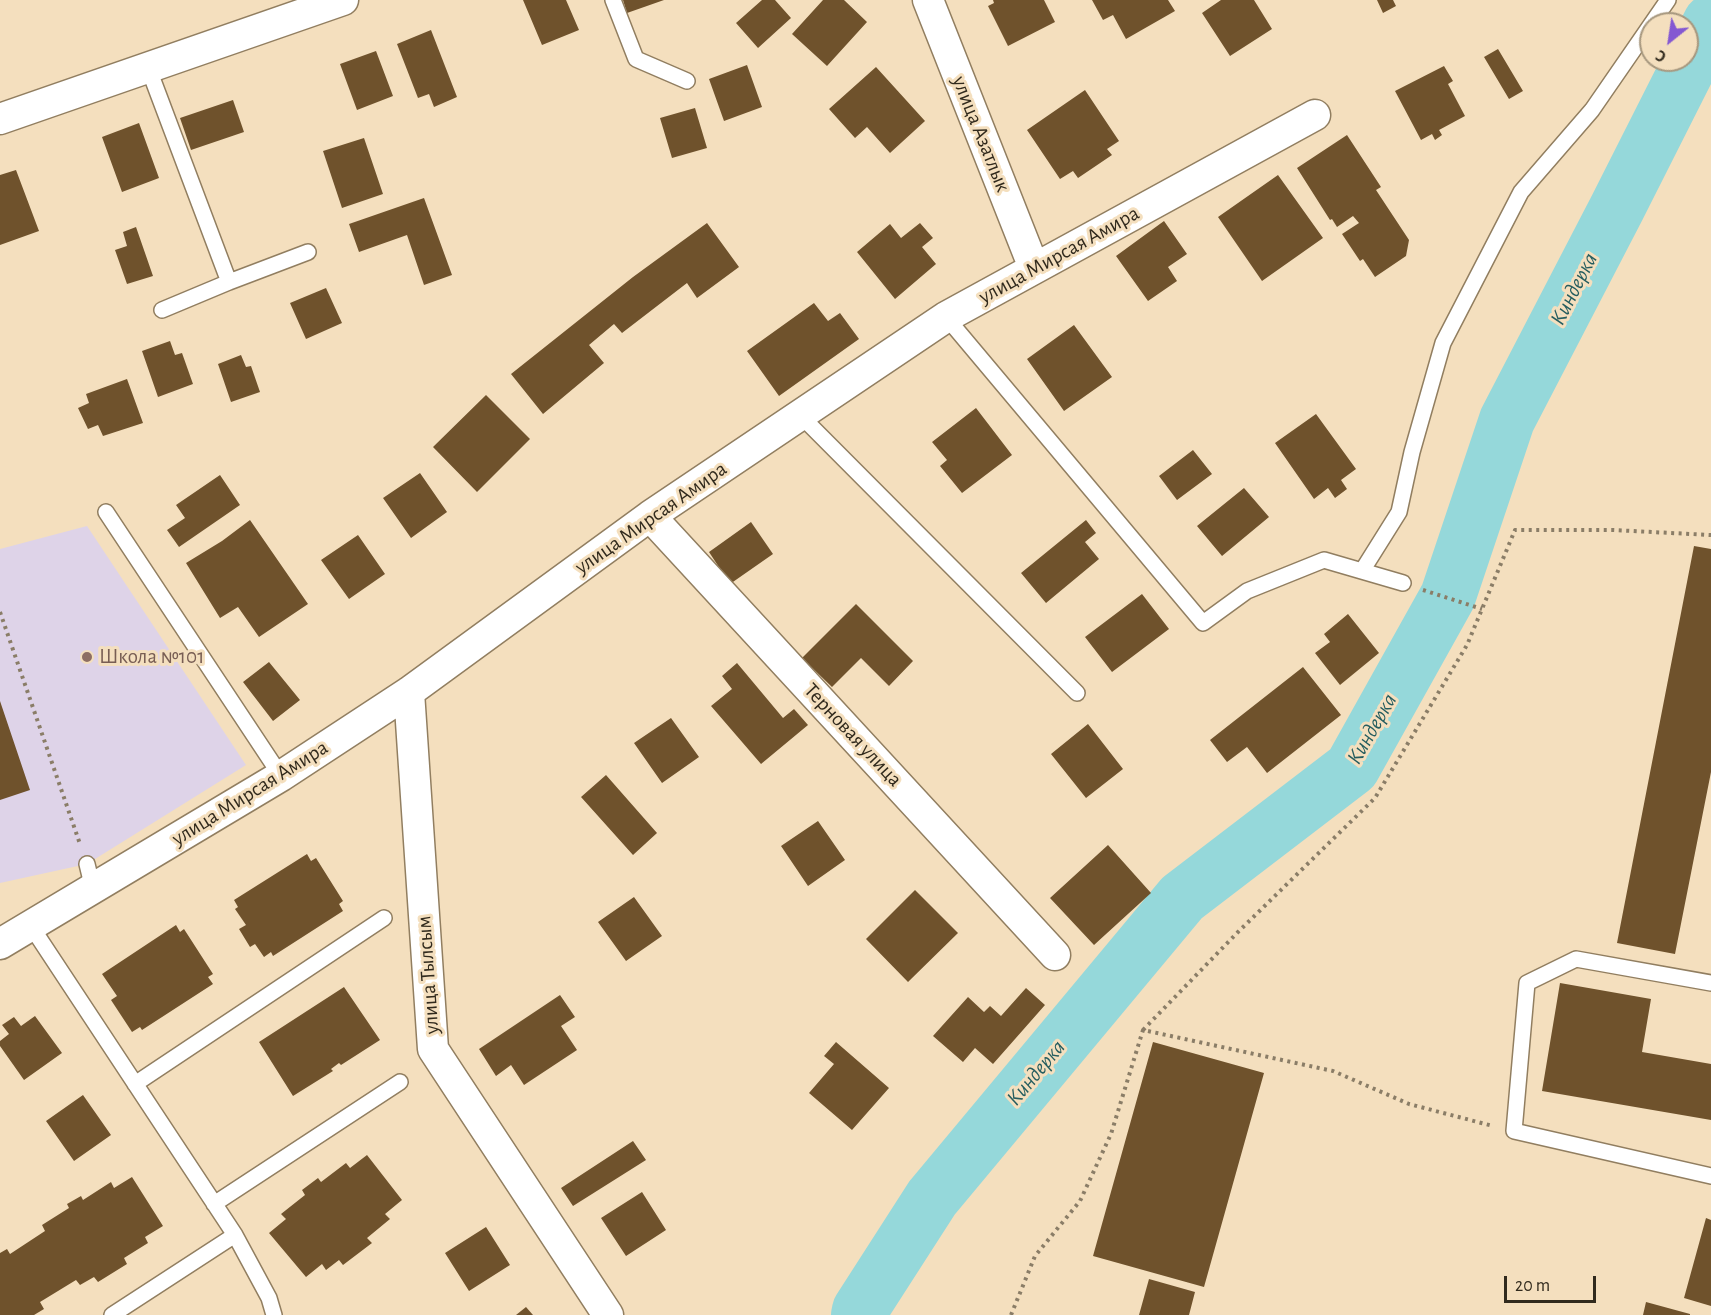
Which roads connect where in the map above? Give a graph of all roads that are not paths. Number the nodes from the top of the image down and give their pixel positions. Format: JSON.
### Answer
{"nodes":[{"id":1,"x":343,"y":0,"type":"edge"},
{"id":2,"x":613,"y":0,"type":"edge"},
{"id":3,"x":927,"y":0,"type":"edge"},
{"id":4,"x":1668,"y":0,"type":"edge"},
{"id":5,"x":148,"y":67,"type":"junction"},
{"id":6,"x":687,"y":81,"type":"dead end"},
{"id":7,"x":1315,"y":115,"type":"dead end"},
{"id":8,"x":0,"y":119,"type":"edge"},
{"id":9,"x":308,"y":252,"type":"dead end"},
{"id":10,"x":1034,"y":268,"type":"junction"},
{"id":11,"x":229,"y":282,"type":"junction"},
{"id":12,"x":162,"y":310,"type":"dead end"},
{"id":13,"x":946,"y":317,"type":"junction"},
{"id":14,"x":800,"y":415,"type":"junction"},
{"id":15,"x":106,"y":512,"type":"dead end"},
{"id":16,"x":650,"y":516,"type":"junction"},
{"id":17,"x":1362,"y":571,"type":"junction"},
{"id":18,"x":1403,"y":583,"type":"road end"},
{"id":19,"x":409,"y":692,"type":"junction"},
{"id":20,"x":1077,"y":693,"type":"dead end"},
{"id":21,"x":281,"y":776,"type":"junction"},
{"id":22,"x":384,"y":918,"type":"dead end"},
{"id":23,"x":31,"y":926,"type":"junction"},
{"id":24,"x":0,"y":944,"type":"edge"},
{"id":25,"x":1055,"y":955,"type":"dead end"},
{"id":26,"x":1711,"y":983,"type":"edge"},
{"id":27,"x":400,"y":1082,"type":"dead end"},
{"id":28,"x":135,"y":1084,"type":"junction"},
{"id":29,"x":1711,"y":1176,"type":"edge"},
{"id":30,"x":214,"y":1204,"type":"junction"},
{"id":31,"x":235,"y":1235,"type":"junction"},
{"id":32,"x":112,"y":1315,"type":"edge"},
{"id":33,"x":274,"y":1315,"type":"edge"},
{"id":34,"x":608,"y":1315,"type":"edge"}],
"edges":[{"from":1,"to":5,"type":"street"},
{"from":2,"to":6,"type":"lane"},
{"from":3,"to":10,"type":"street","name":"улица Азатлык"},
{"from":4,"to":17,"type":"lane"},
{"from":5,"to":8,"type":"street"},
{"from":5,"to":11,"type":"lane"},
{"from":7,"to":10,"type":"street","name":"улица Мирсая Амира"},
{"from":9,"to":11,"type":"lane"},
{"from":10,"to":13,"type":"street","name":"улица Мирсая Амира"},
{"from":11,"to":12,"type":"lane"},
{"from":13,"to":14,"type":"street","name":"улица Мирсая Амира"},
{"from":13,"to":17,"type":"lane"},
{"from":14,"to":16,"type":"street","name":"улица Мирсая Амира"},
{"from":14,"to":20,"type":"lane"},
{"from":15,"to":21,"type":"lane"},
{"from":16,"to":19,"type":"street","name":"улица Мирсая Амира"},
{"from":16,"to":25,"type":"street","name":"Терновая улица"},
{"from":17,"to":18,"type":"lane"},
{"from":19,"to":21,"type":"street","name":"улица Мирсая Амира"},
{"from":19,"to":34,"type":"street","name":"улица Тылсым"},
{"from":21,"to":23,"type":"street","name":"улица Мирсая Амира"},
{"from":22,"to":28,"type":"lane"},
{"from":23,"to":24,"type":"street","name":"улица Мирсая Амира"},
{"from":23,"to":28,"type":"lane"},
{"from":26,"to":29,"type":"lane"},
{"from":27,"to":30,"type":"lane"},
{"from":28,"to":30,"type":"lane"},
{"from":30,"to":31,"type":"lane"},
{"from":31,"to":32,"type":"lane"},
{"from":31,"to":33,"type":"lane"}]}
